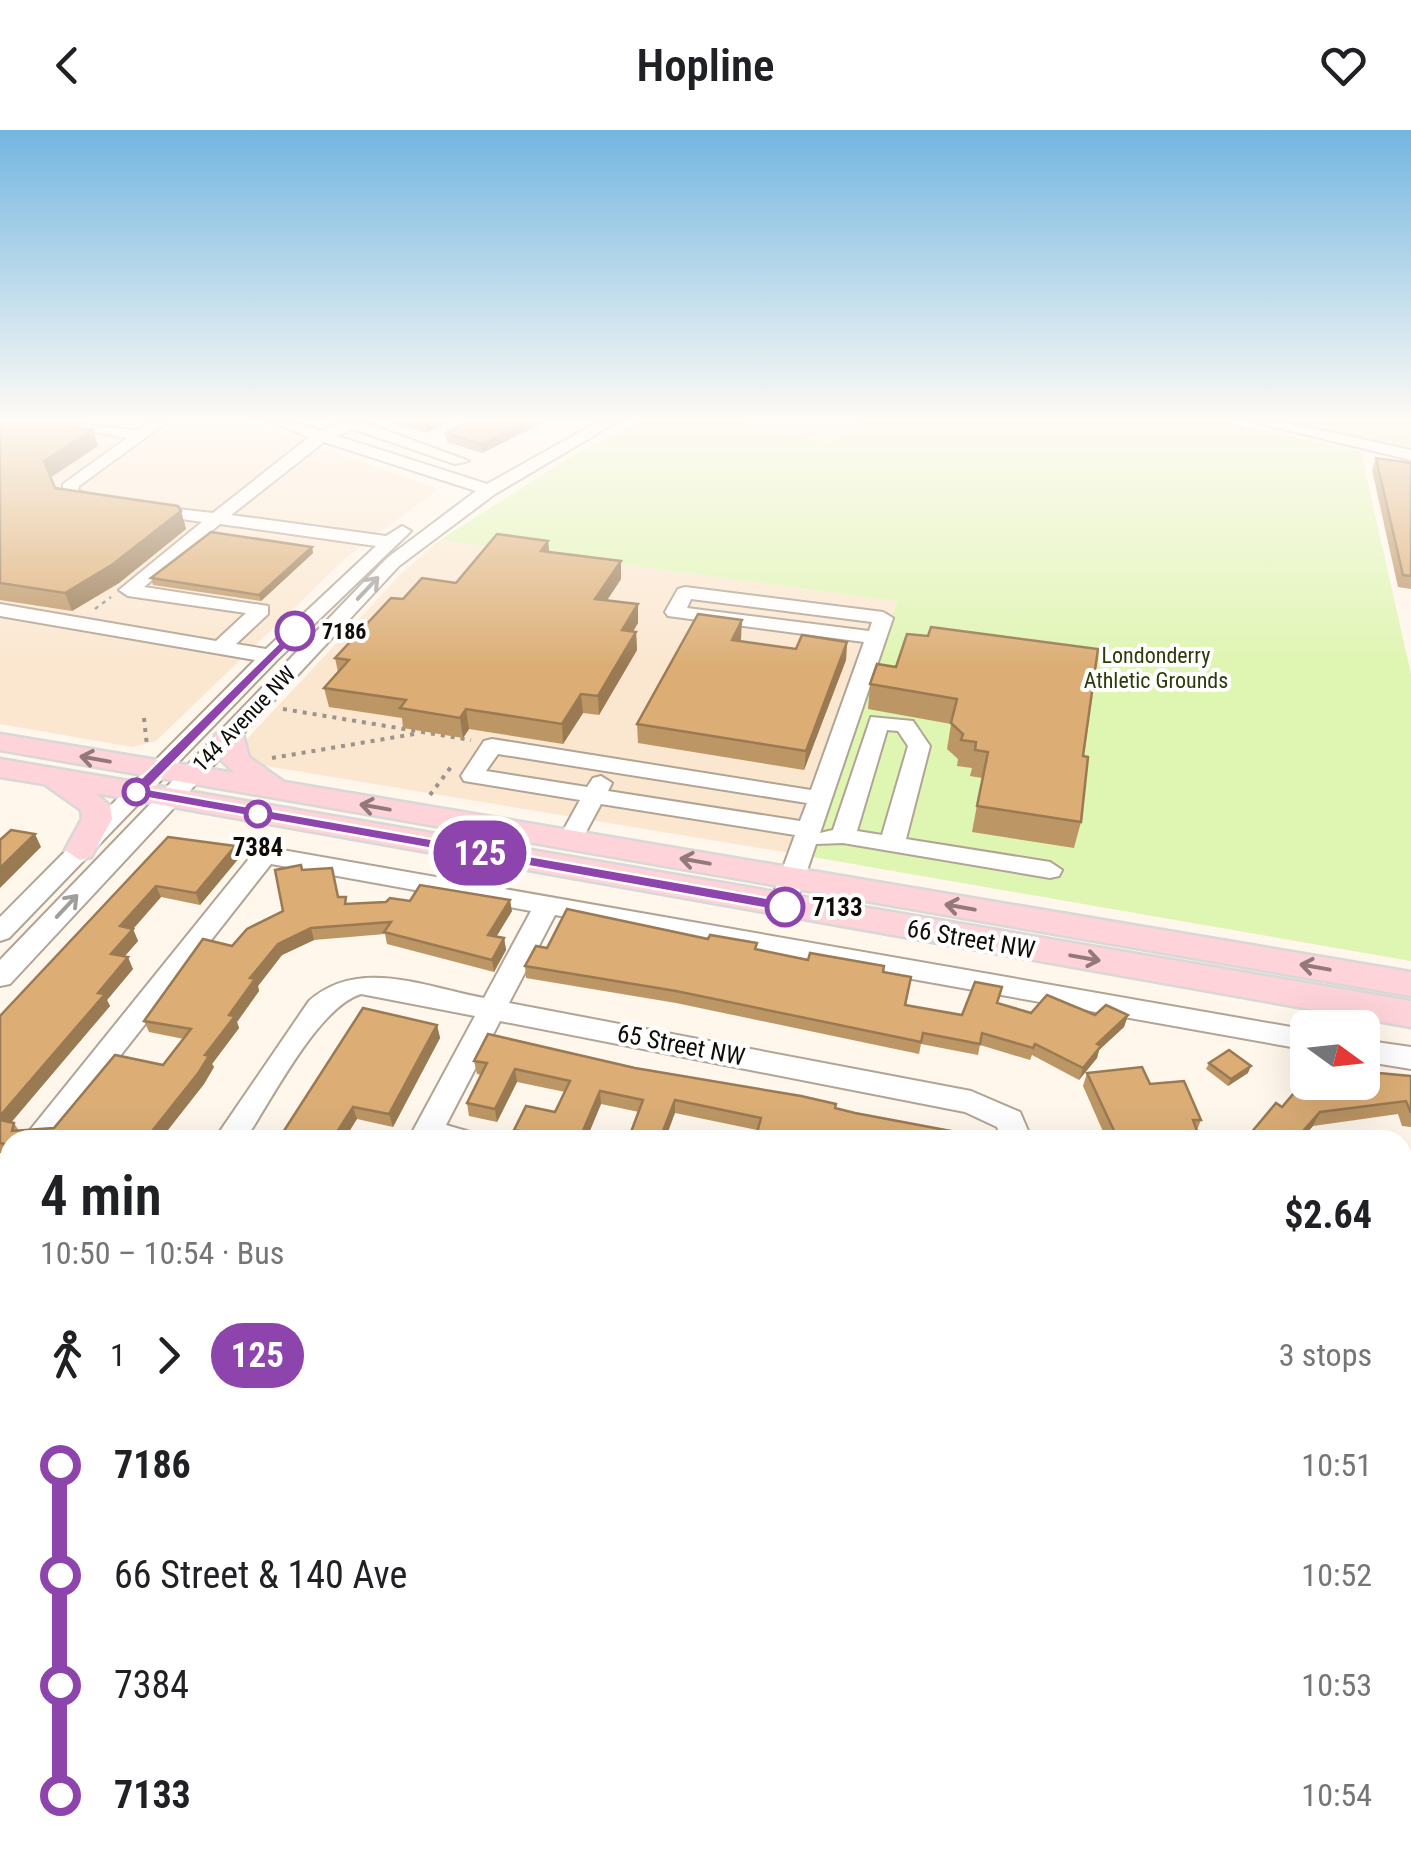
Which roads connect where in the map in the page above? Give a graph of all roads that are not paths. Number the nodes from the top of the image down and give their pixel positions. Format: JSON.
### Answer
{"nodes":[{"id":1,"x":107,"y":503,"type":"edge"},
{"id":2,"x":236,"y":503,"type":"edge"},
{"id":3,"x":471,"y":503,"type":"edge"},
{"id":4,"x":215,"y":519,"type":"junction"},
{"id":5,"x":413,"y":522,"type":"dead end"},
{"id":6,"x":388,"y":542,"type":"junction"},
{"id":7,"x":0,"y":610,"type":"edge"},
{"id":8,"x":876,"y":638,"type":"junction"},
{"id":9,"x":222,"y":647,"type":"junction"},
{"id":10,"x":270,"y":656,"type":"junction"},
{"id":11,"x":850,"y":718,"type":"junction"},
{"id":12,"x":879,"y":722,"type":"junction"},
{"id":13,"x":229,"y":735,"type":"junction"},
{"id":14,"x":0,"y":742,"type":"edge"},
{"id":15,"x":612,"y":765,"type":"junction"},
{"id":16,"x":0,"y":768,"type":"edge"},
{"id":17,"x":40,"y":775,"type":"junction"},
{"id":18,"x":190,"y":775,"type":"junction"},
{"id":19,"x":152,"y":778,"type":"junction"},
{"id":20,"x":285,"y":792,"type":"junction"},
{"id":21,"x":594,"y":796,"type":"junction"},
{"id":22,"x":821,"y":798,"type":"junction"},
{"id":23,"x":806,"y":836,"type":"junction"},
{"id":24,"x":842,"y":836,"type":"junction"},
{"id":25,"x":570,"y":840,"type":"junction"},
{"id":26,"x":892,"y":844,"type":"junction"},
{"id":27,"x":80,"y":850,"type":"junction"},
{"id":28,"x":1050,"y":870,"type":"dead end"},
{"id":29,"x":787,"y":892,"type":"junction"},
{"id":30,"x":547,"y":905,"type":"junction"},
{"id":31,"x":0,"y":932,"type":"edge"},
{"id":32,"x":0,"y":977,"type":"edge"},
{"id":33,"x":1411,"y":984,"type":"edge"},
{"id":34,"x":494,"y":1008,"type":"junction"},
{"id":35,"x":1411,"y":1014,"type":"edge"},
{"id":36,"x":1290,"y":1037,"type":"edge"},
{"id":37,"x":1380,"y":1053,"type":"edge"},
{"id":38,"x":1411,"y":1058,"type":"edge"},
{"id":39,"x":45,"y":1130,"type":"edge"},
{"id":40,"x":236,"y":1130,"type":"edge"},
{"id":41,"x":428,"y":1130,"type":"edge"},
{"id":42,"x":1013,"y":1130,"type":"edge"}],
"edges":[{"from":1,"to":4,"type":"street"},
{"from":2,"to":4,"type":"street"},
{"from":13,"to":3,"type":"street","name":"144 Avenue NW","one_way":true},
{"from":4,"to":6,"type":"street"},
{"from":4,"to":9,"type":"street"},
{"from":5,"to":6,"type":"street","name":"144 Avenue NW"},
{"from":6,"to":10,"type":"street","name":"144 Avenue NW"},
{"from":7,"to":9,"type":"street"},
{"from":8,"to":8,"type":"street"},
{"from":8,"to":11,"type":"street"},
{"from":9,"to":10,"type":"street"},
{"from":10,"to":19,"type":"street","name":"144 Avenue NW"},
{"from":11,"to":12,"type":"street"},
{"from":11,"to":22,"type":"street"},
{"from":12,"to":24,"type":"street"},
{"from":12,"to":26,"type":"street"},
{"from":13,"to":18,"type":"street","name":"144 Avenue NW"},
{"from":13,"to":20,"type":"main road"},
{"from":19,"to":14,"type":"main road","name":"66 Street NW","one_way":true},
{"from":15,"to":21,"type":"street"},
{"from":15,"to":21,"type":"street"},
{"from":15,"to":22,"type":"street"},
{"from":16,"to":17,"type":"main road","name":"66 Street NW"},
{"from":17,"to":19,"type":"main road","name":"66 Street NW"},
{"from":17,"to":27,"type":"main road"},
{"from":18,"to":19,"type":"main road","name":"66 Street NW"},
{"from":18,"to":20,"type":"main road","name":"66 Street NW"},
{"from":19,"to":27,"type":"street","name":"144 Avenue NW"},
{"from":19,"to":29,"type":"main road","name":"66 Street NW"},
{"from":32,"to":19,"type":"street","name":"144 Avenue NW","one_way":true},
{"from":25,"to":20,"type":"main road","name":"66 Street NW","one_way":true},
{"from":21,"to":23,"type":"street"},
{"from":21,"to":25,"type":"street"},
{"from":22,"to":23,"type":"street"},
{"from":23,"to":24,"type":"street"},
{"from":23,"to":29,"type":"street"},
{"from":24,"to":26,"type":"street"},
{"from":29,"to":25,"type":"main road","name":"66 Street NW","one_way":true},
{"from":26,"to":28,"type":"street"},
{"from":27,"to":31,"type":"street","name":"144 Avenue NW"},
{"from":33,"to":29,"type":"main road","name":"66 Street NW","one_way":true},
{"from":29,"to":35,"type":"main road","name":"66 Street NW","one_way":true},
{"from":30,"to":34,"type":"street"},
{"from":30,"to":36,"type":"street"},
{"from":30,"to":39,"type":"street"},
{"from":34,"to":40,"type":"street","name":"65 Street NW"},
{"from":34,"to":41,"type":"street"},
{"from":34,"to":42,"type":"street","name":"65 Street NW"},
{"from":37,"to":38,"type":"street"}]}
